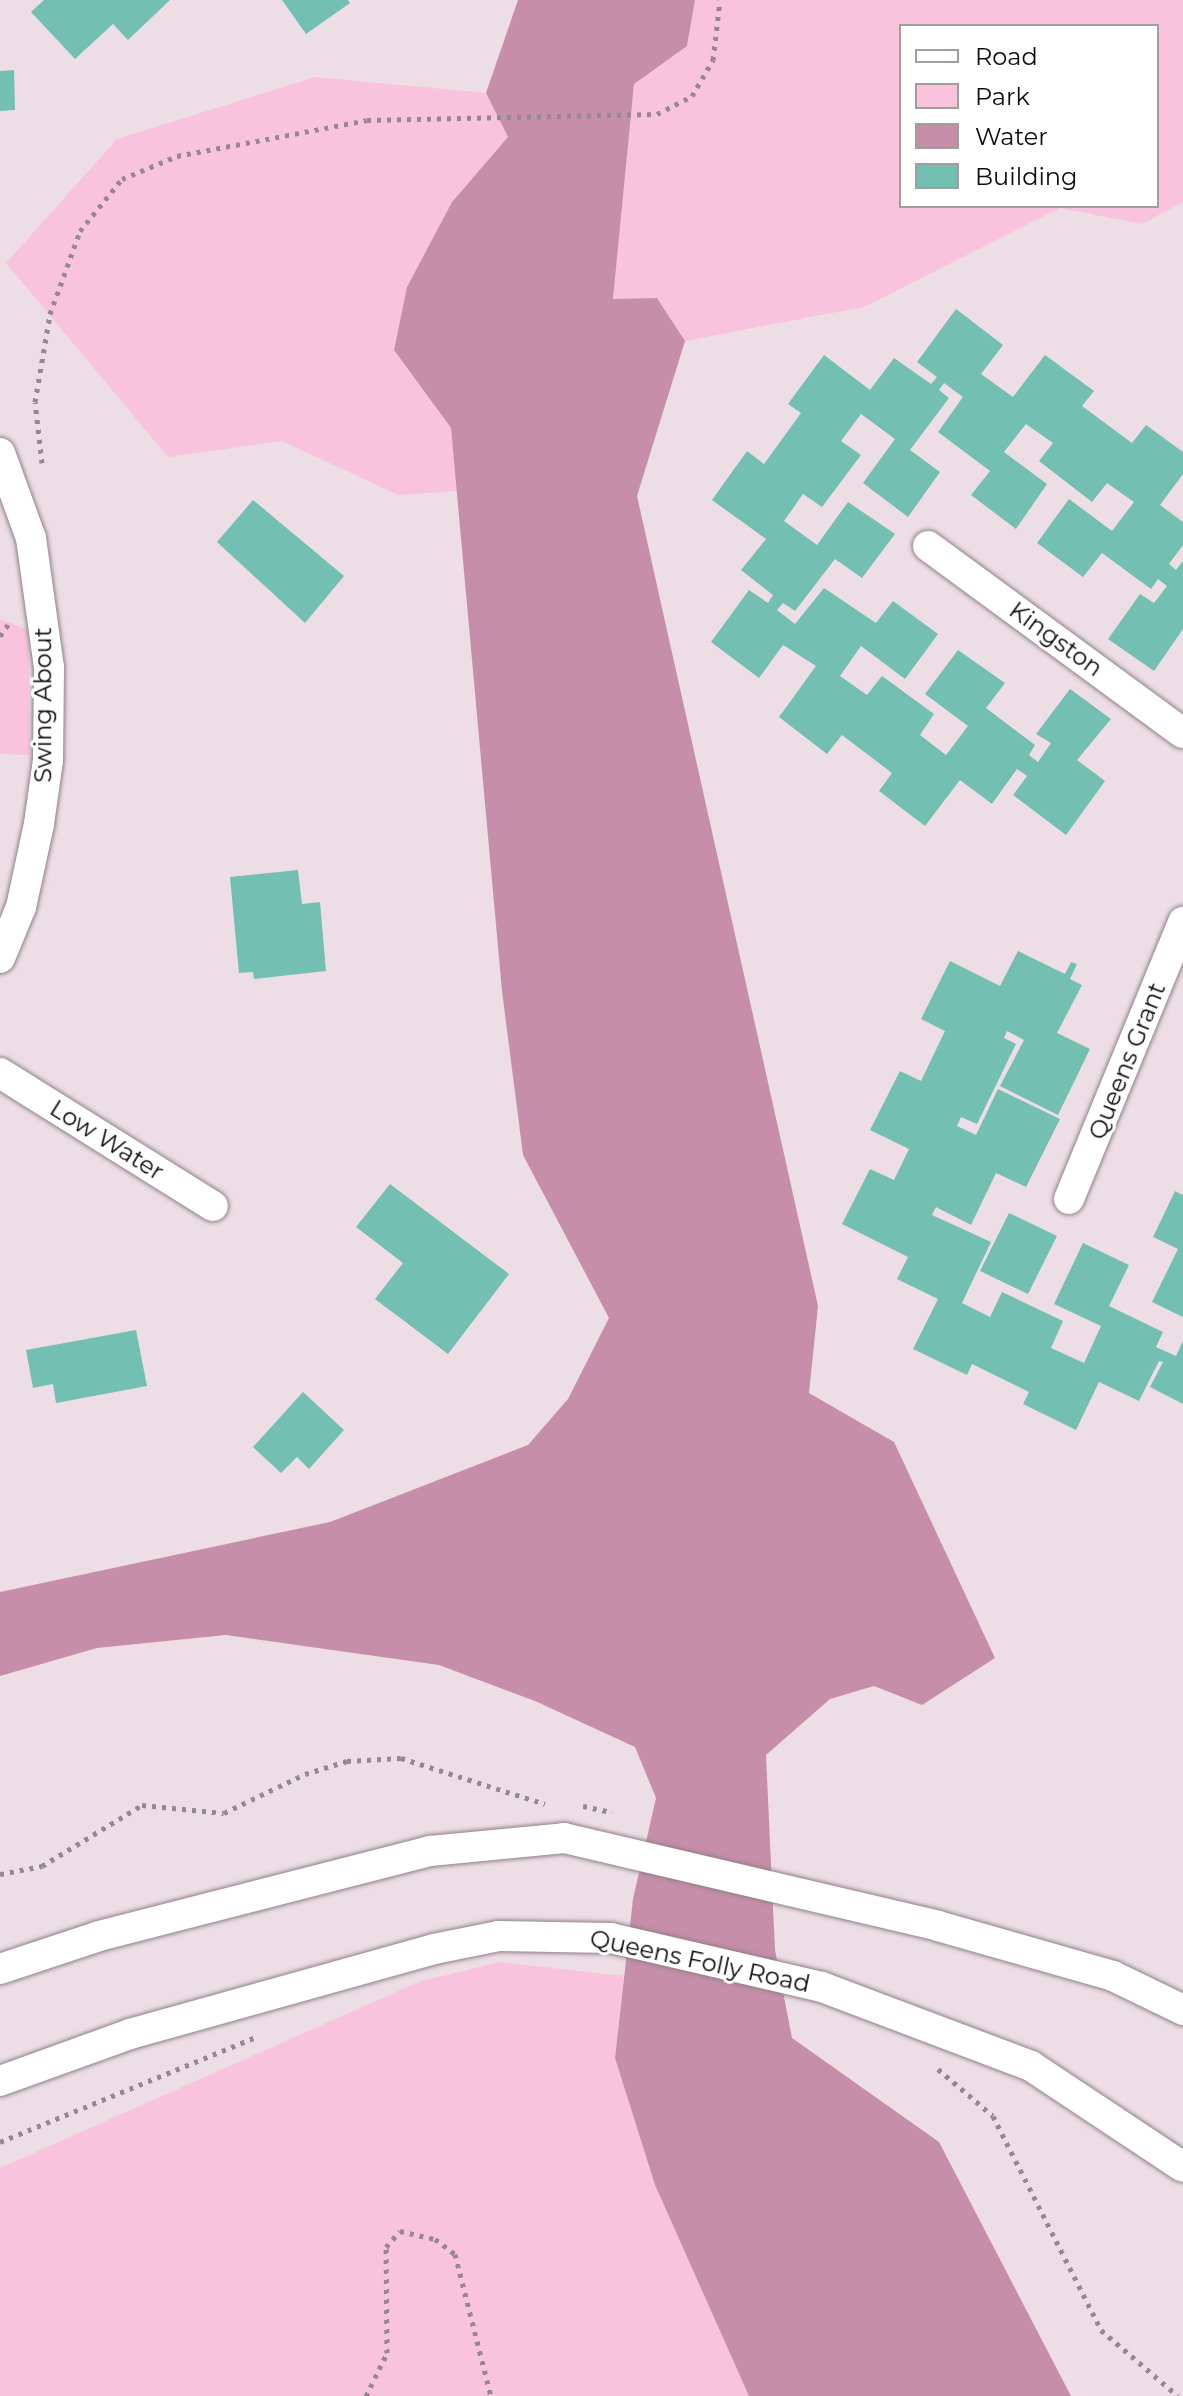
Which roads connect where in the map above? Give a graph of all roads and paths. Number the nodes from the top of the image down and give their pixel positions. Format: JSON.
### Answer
{"nodes":[{"id":1,"x":720,"y":0,"type":"edge"},
{"id":2,"x":0,"y":453,"type":"edge"},
{"id":3,"x":44,"y":481,"type":"dead end"},
{"id":4,"x":928,"y":546,"type":"dead end"},
{"id":5,"x":11,"y":619,"type":"dead end"},
{"id":6,"x":0,"y":636,"type":"edge"},
{"id":7,"x":1183,"y":733,"type":"edge"},
{"id":8,"x":1183,"y":922,"type":"edge"},
{"id":9,"x":0,"y":958,"type":"edge"},
{"id":10,"x":0,"y":1073,"type":"edge"},
{"id":11,"x":1069,"y":1199,"type":"dead end"},
{"id":12,"x":213,"y":1206,"type":"dead end"},
{"id":13,"x":560,"y":1805,"type":"dead end"},
{"id":14,"x":573,"y":1805,"type":"dead end"},
{"id":15,"x":620,"y":1815,"type":"dead end"},
{"id":16,"x":0,"y":1874,"type":"edge"},
{"id":17,"x":0,"y":1969,"type":"edge"},
{"id":18,"x":1183,"y":2010,"type":"edge"},
{"id":19,"x":265,"y":2033,"type":"dead end"},
{"id":20,"x":927,"y":2059,"type":"dead end"},
{"id":21,"x":0,"y":2081,"type":"edge"},
{"id":22,"x":0,"y":2142,"type":"edge"},
{"id":23,"x":1183,"y":2167,"type":"edge"},
{"id":24,"x":366,"y":2396,"type":"edge"},
{"id":25,"x":491,"y":2396,"type":"edge"},
{"id":26,"x":1178,"y":2396,"type":"edge"}],
"edges":[{"from":1,"to":3,"type":"path"},
{"from":2,"to":9,"type":"street","name":"Swing About"},
{"from":4,"to":7,"type":"street","name":"Kingston"},
{"from":5,"to":6,"type":"path"},
{"from":8,"to":11,"type":"street","name":"Queens Grant"},
{"from":10,"to":12,"type":"street","name":"Low Water"},
{"from":13,"to":16,"type":"path"},
{"from":14,"to":15,"type":"path"},
{"from":17,"to":18,"type":"street"},
{"from":19,"to":22,"type":"path"},
{"from":20,"to":26,"type":"path"},
{"from":21,"to":23,"type":"street","name":"Queens Folly Road"},
{"from":24,"to":25,"type":"path"}]}
